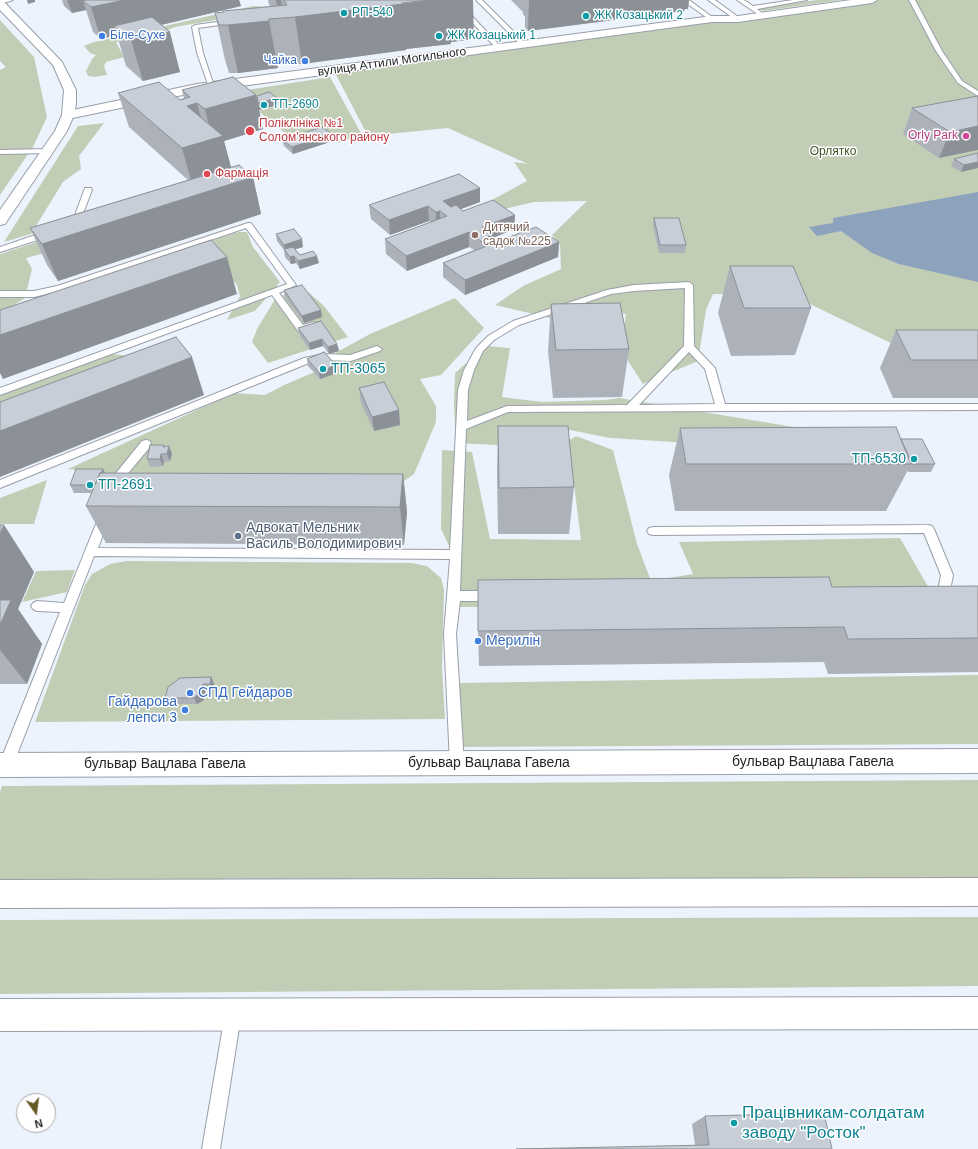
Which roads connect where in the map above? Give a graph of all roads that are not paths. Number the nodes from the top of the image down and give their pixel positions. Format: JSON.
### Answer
{"nodes":[{"id":1,"x":10,"y":0,"type":"edge"},
{"id":2,"x":454,"y":0,"type":"edge"},
{"id":3,"x":479,"y":0,"type":"edge"},
{"id":4,"x":685,"y":0,"type":"edge"},
{"id":5,"x":711,"y":0,"type":"edge"},
{"id":6,"x":740,"y":0,"type":"edge"},
{"id":7,"x":804,"y":0,"type":"edge"},
{"id":8,"x":872,"y":0,"type":"edge"},
{"id":9,"x":912,"y":0,"type":"edge"},
{"id":10,"x":0,"y":3,"type":"edge"},
{"id":11,"x":752,"y":8,"type":"junction"},
{"id":12,"x":763,"y":16,"type":"junction"},
{"id":13,"x":712,"y":19,"type":"junction"},
{"id":14,"x":738,"y":19,"type":"junction"},
{"id":15,"x":238,"y":21,"type":"edge"},
{"id":16,"x":516,"y":43,"type":"junction"},
{"id":17,"x":499,"y":48,"type":"junction"},
{"id":18,"x":211,"y":86,"type":"junction"},
{"id":19,"x":978,"y":94,"type":"edge"},
{"id":20,"x":69,"y":109,"type":"junction"},
{"id":21,"x":48,"y":151,"type":"junction"},
{"id":22,"x":0,"y":152,"type":"edge"},
{"id":23,"x":88,"y":190,"type":"dead end"},
{"id":24,"x":0,"y":221,"type":"edge"},
{"id":25,"x":0,"y":250,"type":"edge"},
{"id":26,"x":274,"y":292,"type":"junction"},
{"id":27,"x":0,"y":294,"type":"edge"},
{"id":28,"x":317,"y":324,"type":"edge"},
{"id":29,"x":689,"y":347,"type":"junction"},
{"id":30,"x":377,"y":349,"type":"dead end"},
{"id":31,"x":0,"y":392,"type":"edge"},
{"id":32,"x":978,"y":407,"type":"edge"},
{"id":33,"x":630,"y":408,"type":"junction"},
{"id":34,"x":721,"y":408,"type":"junction"},
{"id":35,"x":462,"y":427,"type":"junction"},
{"id":36,"x":146,"y":444,"type":"dead end"},
{"id":37,"x":0,"y":484,"type":"edge"},
{"id":38,"x":653,"y":531,"type":"dead end"},
{"id":39,"x":90,"y":552,"type":"junction"},
{"id":40,"x":456,"y":555,"type":"junction"},
{"id":41,"x":454,"y":596,"type":"junction"},
{"id":42,"x":501,"y":596,"type":"edge"},
{"id":43,"x":957,"y":596,"type":"edge"},
{"id":44,"x":38,"y":606,"type":"dead end"},
{"id":45,"x":68,"y":608,"type":"junction"},
{"id":46,"x":978,"y":761,"type":"edge"},
{"id":47,"x":457,"y":764,"type":"junction"},
{"id":48,"x":3,"y":765,"type":"edge"},
{"id":49,"x":978,"y":892,"type":"edge"},
{"id":50,"x":0,"y":894,"type":"edge"},
{"id":51,"x":978,"y":1013,"type":"edge"},
{"id":52,"x":0,"y":1015,"type":"edge"},
{"id":53,"x":233,"y":1015,"type":"junction"},
{"id":54,"x":211,"y":1149,"type":"edge"}],
"edges":[{"from":1,"to":10,"type":"lane"},
{"from":2,"to":17,"type":"lane"},
{"from":3,"to":16,"type":"lane"},
{"from":4,"to":13,"type":"lane"},
{"from":5,"to":14,"type":"lane"},
{"from":6,"to":11,"type":"lane"},
{"from":7,"to":11,"type":"lane"},
{"from":8,"to":12,"type":"street","name":"вулиця Аттили Могильного"},
{"from":9,"to":19,"type":"lane"},
{"from":10,"to":20,"type":"street"},
{"from":11,"to":12,"type":"lane"},
{"from":12,"to":14,"type":"street","name":"вулиця Аттили Могильного"},
{"from":13,"to":14,"type":"street","name":"вулиця Аттили Могильного"},
{"from":13,"to":16,"type":"street","name":"вулиця Аттили Могильного"},
{"from":15,"to":18,"type":"lane"},
{"from":16,"to":17,"type":"street","name":"вулиця Аттили Могильного"},
{"from":17,"to":18,"type":"street","name":"вулиця Аттили Могильного"},
{"from":18,"to":20,"type":"street","name":"вулиця Аттили Могильного"},
{"from":20,"to":21,"type":"street"},
{"from":21,"to":22,"type":"lane"},
{"from":21,"to":24,"type":"street"},
{"from":23,"to":25,"type":"lane"},
{"from":26,"to":27,"type":"lane"},
{"from":26,"to":28,"type":"lane"},
{"from":26,"to":31,"type":"lane"},
{"from":29,"to":33,"type":"lane"},
{"from":29,"to":34,"type":"lane"},
{"from":29,"to":35,"type":"lane"},
{"from":30,"to":37,"type":"lane"},
{"from":32,"to":34,"type":"lane"},
{"from":33,"to":34,"type":"lane"},
{"from":33,"to":35,"type":"lane"},
{"from":35,"to":40,"type":"lane"},
{"from":36,"to":39,"type":"lane"},
{"from":38,"to":43,"type":"lane"},
{"from":39,"to":40,"type":"lane"},
{"from":39,"to":45,"type":"lane"},
{"from":40,"to":41,"type":"lane"},
{"from":41,"to":42,"type":"lane"},
{"from":41,"to":47,"type":"lane"},
{"from":44,"to":45,"type":"lane"},
{"from":45,"to":48,"type":"lane"},
{"from":46,"to":47,"type":"street","name":"бульвар Вацлава Гавела"},
{"from":47,"to":48,"type":"street","name":"бульвар Вацлава Гавела"},
{"from":49,"to":50,"type":"street"},
{"from":51,"to":53,"type":"street"},
{"from":52,"to":53,"type":"street"},
{"from":53,"to":54,"type":"lane"}]}
